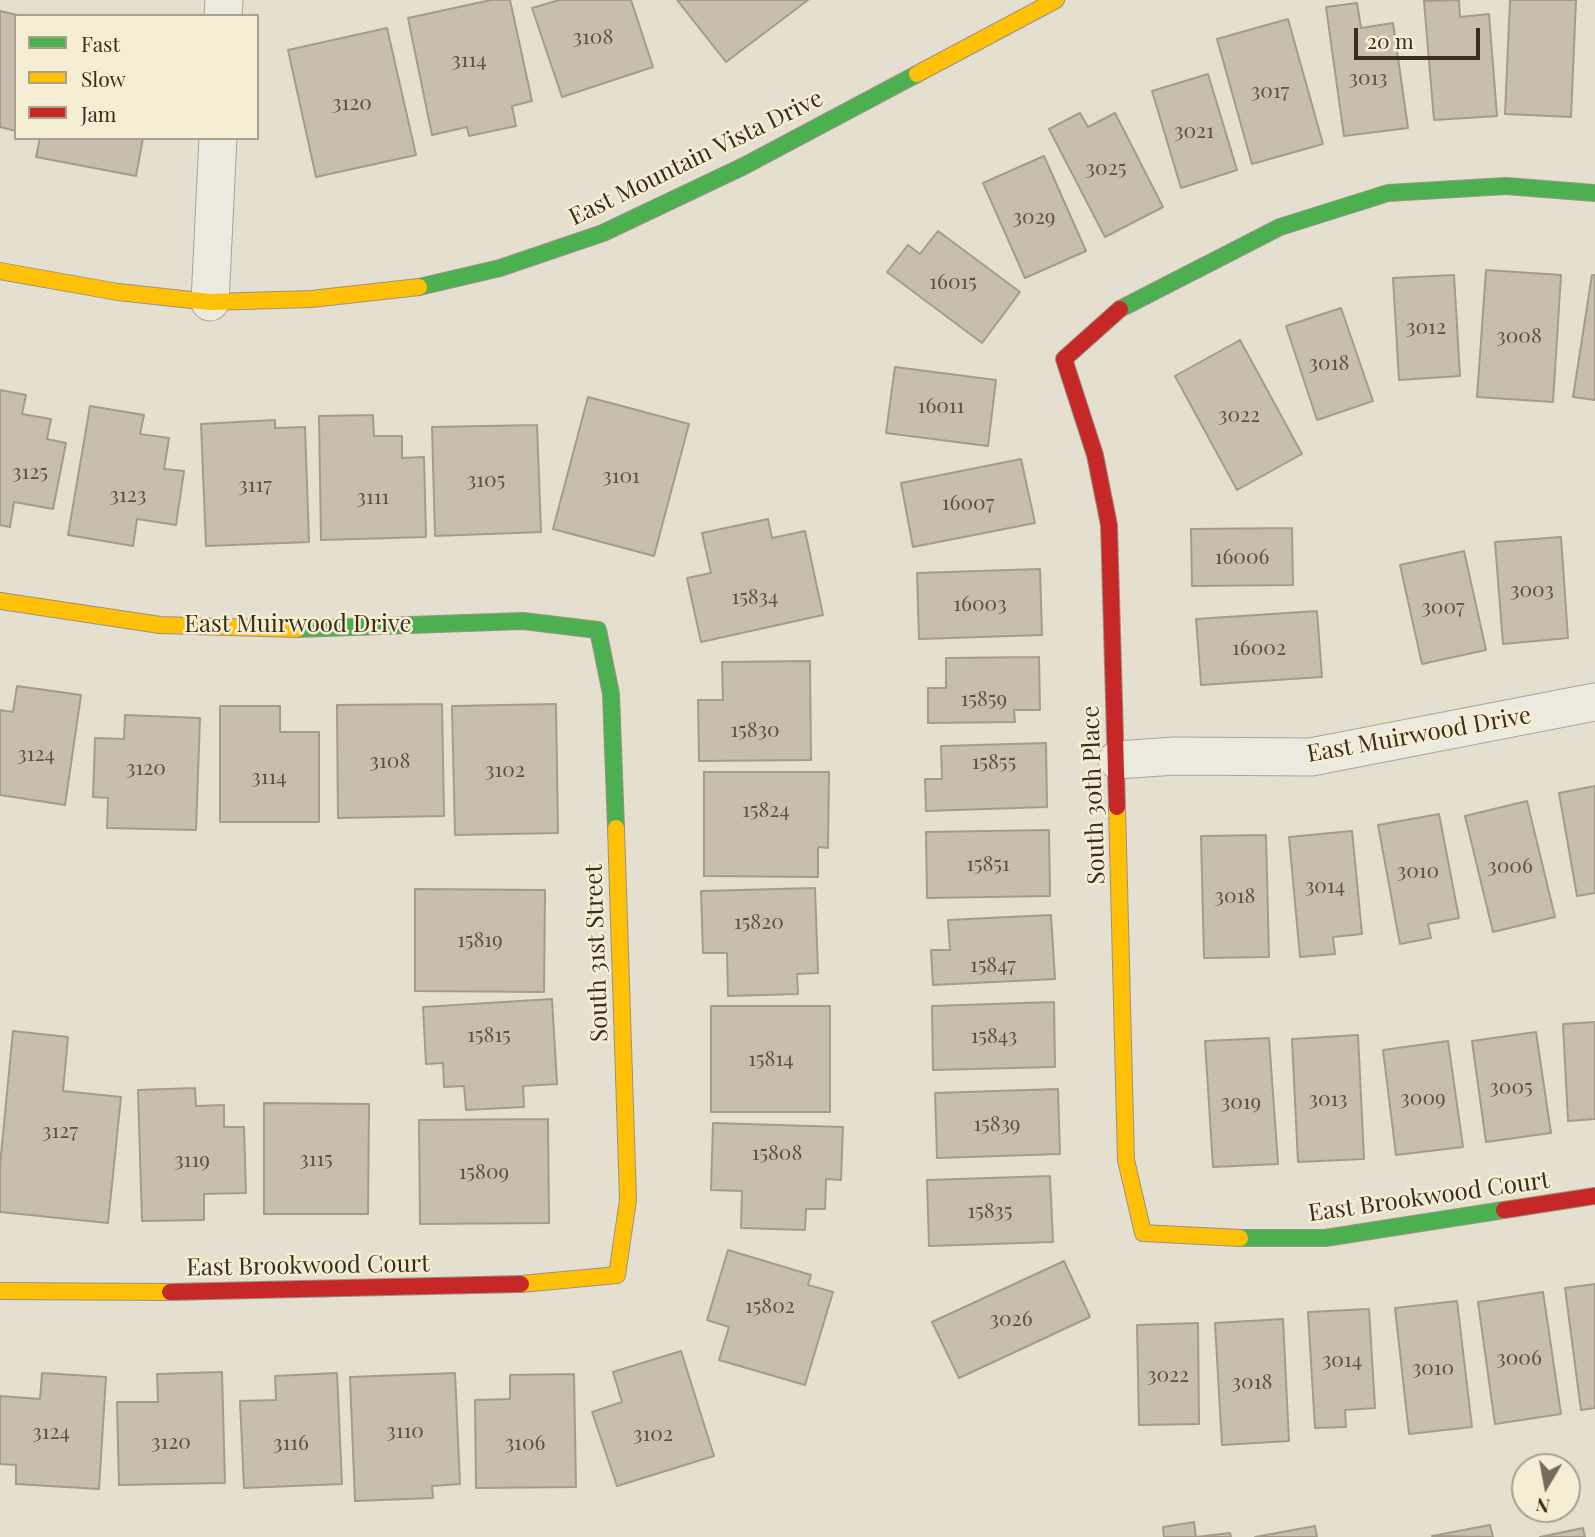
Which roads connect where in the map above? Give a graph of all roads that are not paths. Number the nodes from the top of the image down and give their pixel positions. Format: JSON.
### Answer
{"nodes":[{"id":1,"x":1056,"y":0,"type":"edge"},
{"id":2,"x":218,"y":140,"type":"edge"},
{"id":3,"x":1595,"y":193,"type":"edge"},
{"id":4,"x":0,"y":271,"type":"edge"},
{"id":5,"x":210,"y":302,"type":"junction"},
{"id":6,"x":0,"y":601,"type":"edge"},
{"id":7,"x":598,"y":630,"type":"joint"},
{"id":8,"x":1595,"y":702,"type":"edge"},
{"id":9,"x":1117,"y":761,"type":"junction"},
{"id":10,"x":1595,"y":1196,"type":"edge"},
{"id":11,"x":1143,"y":1233,"type":"joint"},
{"id":12,"x":617,"y":1275,"type":"joint"},
{"id":13,"x":0,"y":1290,"type":"edge"}],
"edges":[{"from":1,"to":5,"type":"street","name":"East Mountain Vista Drive"},
{"from":2,"to":5,"type":"street"},
{"from":3,"to":9,"type":"street","name":"South 30th Place"},
{"from":4,"to":5,"type":"street","name":"East Mountain Vista Drive"},
{"from":6,"to":7,"type":"street","name":"East Muirwood Drive"},
{"from":7,"to":12,"type":"street","name":"South 31st Street"},
{"from":8,"to":9,"type":"street","name":"East Muirwood Drive"},
{"from":9,"to":11,"type":"street","name":"South 30th Place"},
{"from":10,"to":11,"type":"street","name":"East Brookwood Court"},
{"from":12,"to":13,"type":"street","name":"East Brookwood Court"}]}
